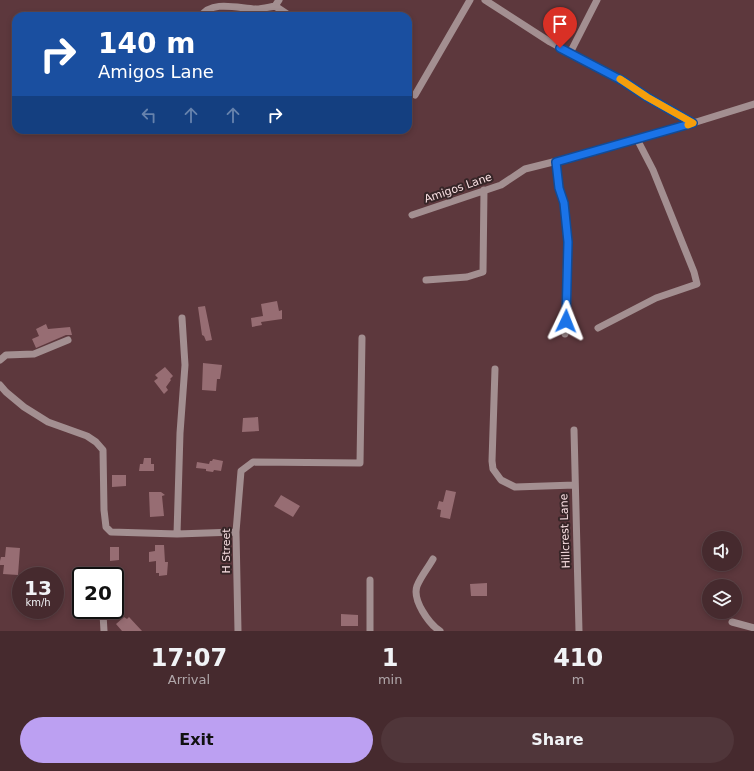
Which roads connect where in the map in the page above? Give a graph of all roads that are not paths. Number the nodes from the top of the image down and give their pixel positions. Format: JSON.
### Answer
{"nodes":[{"id":1,"x":470,"y":0,"type":"edge"},
{"id":2,"x":485,"y":0,"type":"edge"},
{"id":3,"x":598,"y":0,"type":"edge"},
{"id":4,"x":277,"y":3,"type":"edge"},
{"id":5,"x":203,"y":12,"type":"edge"},
{"id":6,"x":286,"y":12,"type":"edge"},
{"id":7,"x":570,"y":53,"type":"junction"},
{"id":8,"x":415,"y":95,"type":"dead end"},
{"id":9,"x":754,"y":104,"type":"edge"},
{"id":10,"x":693,"y":123,"type":"junction"},
{"id":11,"x":637,"y":139,"type":"junction"},
{"id":12,"x":556,"y":162,"type":"junction"},
{"id":13,"x":484,"y":190,"type":"junction"},
{"id":14,"x":412,"y":215,"type":"dead end"},
{"id":15,"x":426,"y":280,"type":"dead end"},
{"id":16,"x":182,"y":318,"type":"dead end"},
{"id":17,"x":598,"y":328,"type":"dead end"},
{"id":18,"x":565,"y":334,"type":"dead end"},
{"id":19,"x":362,"y":338,"type":"dead end"},
{"id":20,"x":68,"y":340,"type":"dead end"},
{"id":21,"x":0,"y":360,"type":"edge"},
{"id":22,"x":495,"y":369,"type":"dead end"},
{"id":23,"x":0,"y":385,"type":"edge"},
{"id":24,"x":574,"y":430,"type":"dead end"},
{"id":25,"x":575,"y":485,"type":"junction"},
{"id":26,"x":236,"y":532,"type":"junction"},
{"id":27,"x":177,"y":534,"type":"junction"},
{"id":28,"x":433,"y":559,"type":"dead end"},
{"id":29,"x":370,"y":580,"type":"dead end"},
{"id":30,"x":103,"y":619,"type":"edge"},
{"id":31,"x":732,"y":622,"type":"dead end"},
{"id":32,"x":754,"y":628,"type":"edge"},
{"id":33,"x":104,"y":631,"type":"edge"},
{"id":34,"x":238,"y":631,"type":"edge"},
{"id":35,"x":370,"y":631,"type":"edge"},
{"id":36,"x":440,"y":631,"type":"edge"},
{"id":37,"x":579,"y":631,"type":"edge"}],
"edges":[{"from":1,"to":8,"type":"street"},
{"from":2,"to":7,"type":"street"},
{"from":3,"to":7,"type":"street"},
{"from":4,"to":5,"type":"street"},
{"from":4,"to":6,"type":"street"},
{"from":7,"to":10,"type":"street"},
{"from":9,"to":10,"type":"street","name":"Amigos Lane"},
{"from":10,"to":11,"type":"street","name":"Amigos Lane"},
{"from":11,"to":12,"type":"street","name":"Amigos Lane"},
{"from":11,"to":17,"type":"street"},
{"from":12,"to":13,"type":"street","name":"Amigos Lane"},
{"from":12,"to":18,"type":"street"},
{"from":13,"to":14,"type":"street","name":"Amigos Lane"},
{"from":13,"to":15,"type":"street"},
{"from":16,"to":27,"type":"street"},
{"from":19,"to":26,"type":"street","name":"H Street"},
{"from":20,"to":21,"type":"street"},
{"from":22,"to":25,"type":"street"},
{"from":23,"to":27,"type":"street"},
{"from":24,"to":25,"type":"street","name":"Hillcrest Lane"},
{"from":25,"to":37,"type":"street","name":"Hillcrest Lane"},
{"from":26,"to":27,"type":"street"},
{"from":26,"to":34,"type":"street","name":"H Street"},
{"from":28,"to":36,"type":"street"},
{"from":29,"to":35,"type":"street"},
{"from":30,"to":33,"type":"street"},
{"from":31,"to":32,"type":"street"}]}
